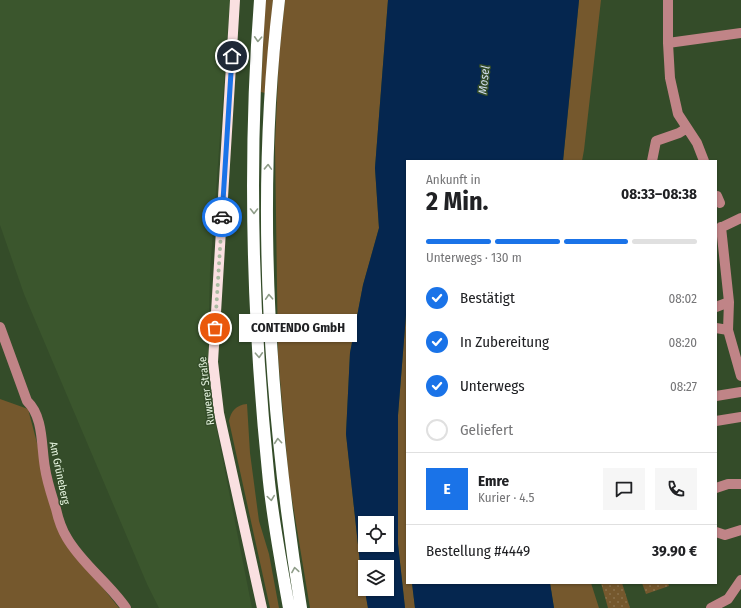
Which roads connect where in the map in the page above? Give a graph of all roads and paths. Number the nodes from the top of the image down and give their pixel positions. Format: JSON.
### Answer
{"nodes":[{"id":1,"x":235,"y":0,"type":"edge"},
{"id":2,"x":260,"y":0,"type":"edge"},
{"id":3,"x":279,"y":0,"type":"edge"},
{"id":4,"x":668,"y":0,"type":"edge"},
{"id":5,"x":741,"y":33,"type":"edge"},
{"id":6,"x":668,"y":43,"type":"junction"},
{"id":7,"x":687,"y":128,"type":"junction"},
{"id":8,"x":652,"y":160,"type":"edge"},
{"id":9,"x":704,"y":160,"type":"edge"},
{"id":10,"x":741,"y":218,"type":"edge"},
{"id":11,"x":718,"y":229,"type":"edge"},
{"id":12,"x":729,"y":302,"type":"junction"},
{"id":13,"x":717,"y":308,"type":"edge"},
{"id":14,"x":0,"y":327,"type":"edge"},
{"id":15,"x":717,"y":328,"type":"edge"},
{"id":16,"x":728,"y":330,"type":"junction"},
{"id":17,"x":741,"y":376,"type":"edge"},
{"id":18,"x":741,"y":392,"type":"edge"},
{"id":19,"x":717,"y":396,"type":"edge"},
{"id":20,"x":741,"y":417,"type":"edge"},
{"id":21,"x":717,"y":422,"type":"edge"},
{"id":22,"x":741,"y":484,"type":"edge"},
{"id":23,"x":717,"y":488,"type":"edge"},
{"id":24,"x":741,"y":530,"type":"edge"},
{"id":25,"x":717,"y":532,"type":"edge"},
{"id":26,"x":741,"y":580,"type":"edge"},
{"id":27,"x":126,"y":608,"type":"edge"},
{"id":28,"x":262,"y":608,"type":"edge"},
{"id":29,"x":288,"y":608,"type":"edge"},
{"id":30,"x":301,"y":608,"type":"edge"},
{"id":31,"x":711,"y":608,"type":"edge"}],
"edges":[{"from":1,"to":28,"type":"main road","name":"Ruwerer Straße"},
{"from":2,"to":29,"type":"highway","one_way":true},
{"from":30,"to":3,"type":"highway","one_way":true},
{"from":4,"to":6,"type":"street"},
{"from":5,"to":6,"type":"street"},
{"from":6,"to":7,"type":"street"},
{"from":7,"to":8,"type":"street"},
{"from":7,"to":9,"type":"street"},
{"from":10,"to":11,"type":"street"},
{"from":11,"to":12,"type":"street"},
{"from":12,"to":13,"type":"street"},
{"from":12,"to":16,"type":"street"},
{"from":14,"to":27,"type":"street","name":"Am Grüneberg"},
{"from":15,"to":16,"type":"street"},
{"from":16,"to":17,"type":"street"},
{"from":18,"to":19,"type":"street"},
{"from":20,"to":21,"type":"street"},
{"from":22,"to":23,"type":"street"},
{"from":24,"to":25,"type":"street"},
{"from":26,"to":31,"type":"street"}]}
